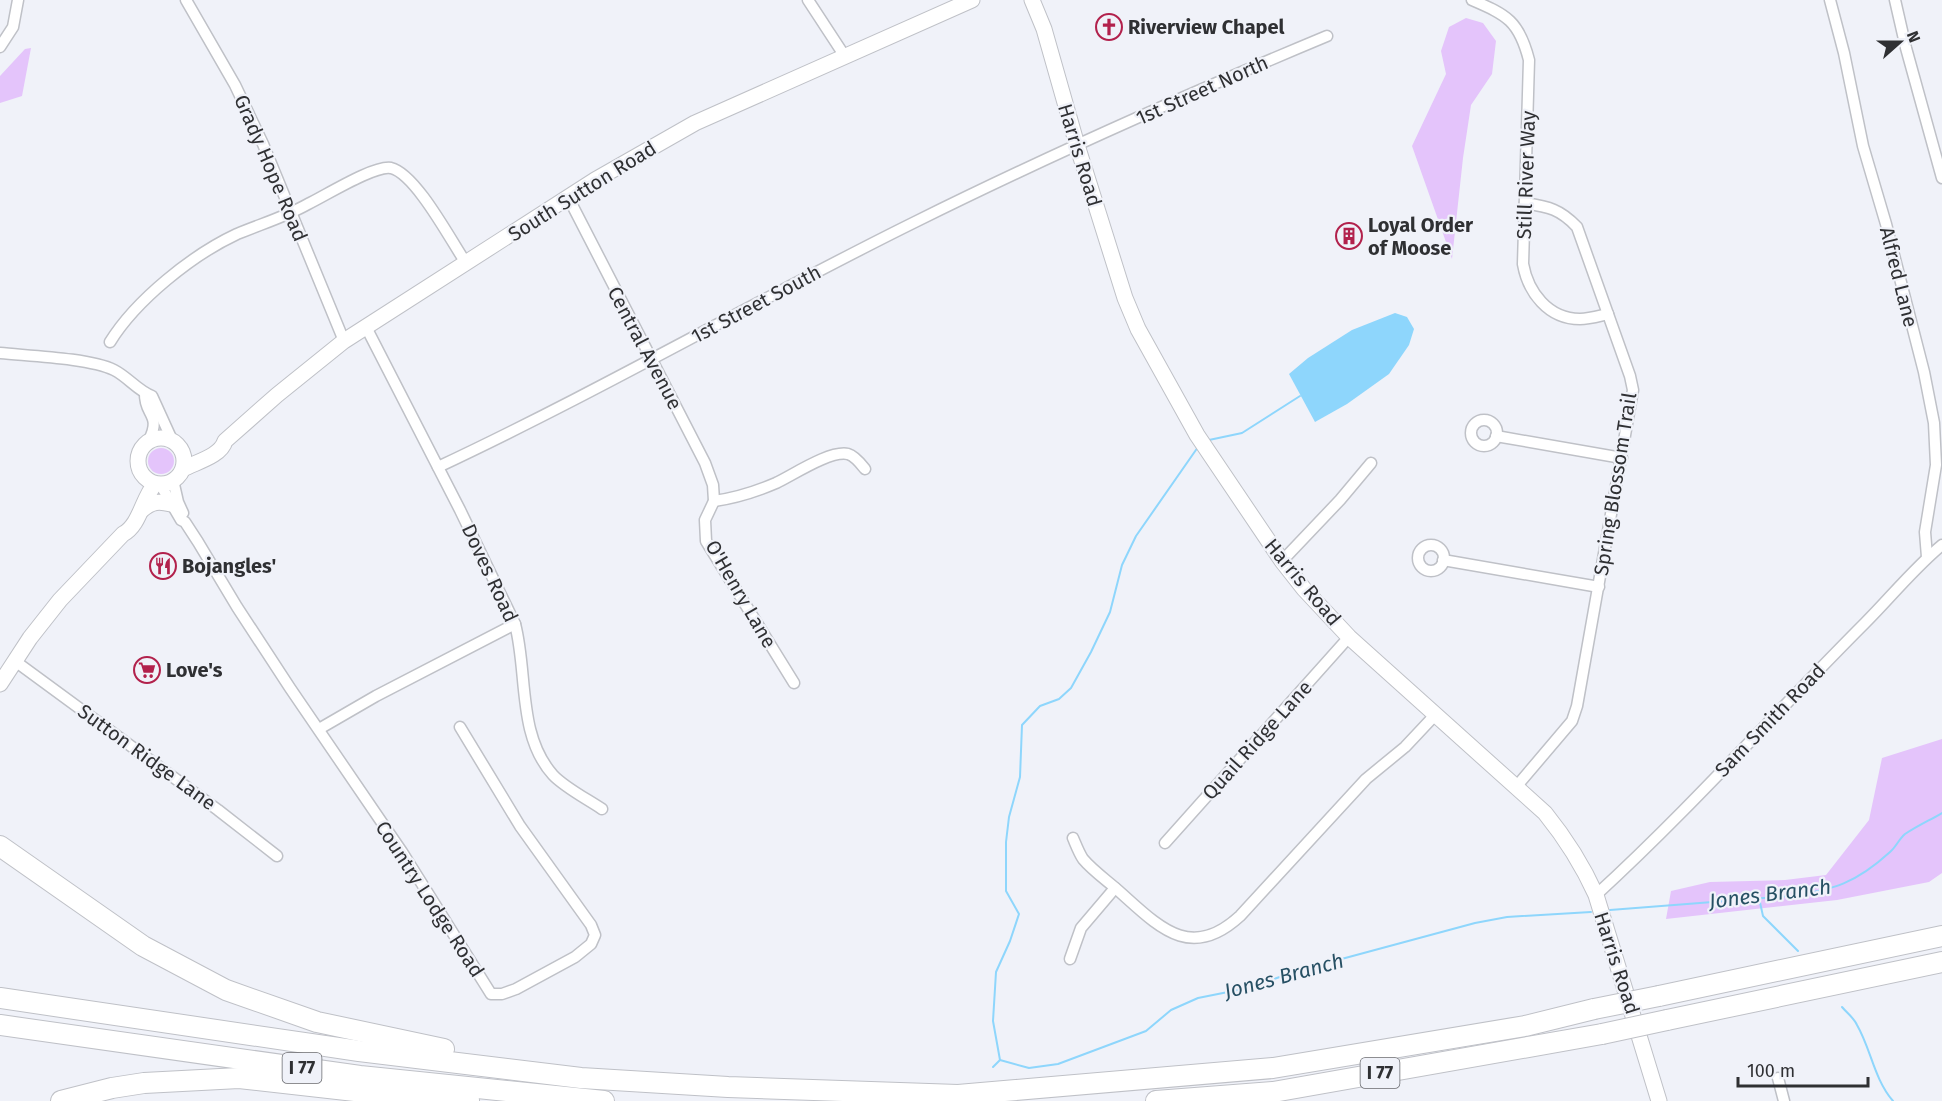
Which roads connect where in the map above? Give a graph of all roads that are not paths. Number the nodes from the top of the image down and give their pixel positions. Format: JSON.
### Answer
{"nodes":[{"id":1,"x":18,"y":0,"type":"edge"},
{"id":2,"x":186,"y":0,"type":"edge"},
{"id":3,"x":808,"y":0,"type":"edge"},
{"id":4,"x":972,"y":0,"type":"edge"},
{"id":5,"x":1032,"y":0,"type":"edge"},
{"id":6,"x":1472,"y":0,"type":"edge"},
{"id":7,"x":1830,"y":0,"type":"edge"},
{"id":8,"x":1895,"y":0,"type":"edge"},
{"id":9,"x":1327,"y":36,"type":"dead end"},
{"id":10,"x":0,"y":47,"type":"edge"},
{"id":11,"x":844,"y":56,"type":"junction"},
{"id":12,"x":1077,"y":145,"type":"junction"},
{"id":13,"x":1942,"y":178,"type":"edge"},
{"id":14,"x":568,"y":197,"type":"junction"},
{"id":15,"x":1525,"y":203,"type":"junction"},
{"id":16,"x":291,"y":214,"type":"junction"},
{"id":17,"x":466,"y":263,"type":"junction"},
{"id":18,"x":1608,"y":314,"type":"junction"},
{"id":19,"x":366,"y":327,"type":"junction"},
{"id":20,"x":344,"y":341,"type":"junction"},
{"id":21,"x":110,"y":342,"type":"dead end"},
{"id":22,"x":0,"y":353,"type":"edge"},
{"id":23,"x":651,"y":359,"type":"junction"},
{"id":24,"x":145,"y":393,"type":"junction"},
{"id":25,"x":1496,"y":436,"type":"dead end"},
{"id":26,"x":149,"y":440,"type":"junction"},
{"id":27,"x":225,"y":441,"type":"junction"},
{"id":28,"x":176,"y":443,"type":"junction"},
{"id":29,"x":1622,"y":458,"type":"junction"},
{"id":30,"x":1371,"y":463,"type":"dead end"},
{"id":31,"x":438,"y":467,"type":"junction"},
{"id":32,"x":865,"y":469,"type":"dead end"},
{"id":33,"x":141,"y":475,"type":"junction"},
{"id":34,"x":168,"y":479,"type":"junction"},
{"id":35,"x":714,"y":501,"type":"junction"},
{"id":36,"x":171,"y":504,"type":"junction"},
{"id":37,"x":142,"y":510,"type":"junction"},
{"id":38,"x":185,"y":522,"type":"junction"},
{"id":39,"x":123,"y":534,"type":"junction"},
{"id":40,"x":1942,"y":544,"type":"edge"},
{"id":41,"x":1927,"y":557,"type":"junction"},
{"id":42,"x":1443,"y":560,"type":"dead end"},
{"id":43,"x":1282,"y":561,"type":"junction"},
{"id":44,"x":1599,"y":587,"type":"junction"},
{"id":45,"x":515,"y":624,"type":"junction"},
{"id":46,"x":1349,"y":637,"type":"junction"},
{"id":47,"x":15,"y":661,"type":"junction"},
{"id":48,"x":794,"y":683,"type":"dead end"},
{"id":49,"x":0,"y":684,"type":"edge"},
{"id":50,"x":1436,"y":714,"type":"junction"},
{"id":51,"x":460,"y":727,"type":"dead end"},
{"id":52,"x":319,"y":729,"type":"junction"},
{"id":53,"x":1515,"y":787,"type":"junction"},
{"id":54,"x":602,"y":809,"type":"dead end"},
{"id":55,"x":1073,"y":838,"type":"dead end"},
{"id":56,"x":1165,"y":843,"type":"dead end"},
{"id":57,"x":0,"y":846,"type":"edge"},
{"id":58,"x":277,"y":856,"type":"dead end"},
{"id":59,"x":1115,"y":888,"type":"junction"},
{"id":60,"x":1596,"y":895,"type":"junction"},
{"id":61,"x":1942,"y":936,"type":"edge"},
{"id":62,"x":1070,"y":959,"type":"dead end"},
{"id":63,"x":1942,"y":962,"type":"edge"},
{"id":64,"x":0,"y":998,"type":"edge"},
{"id":65,"x":0,"y":1025,"type":"edge"},
{"id":66,"x":581,"y":1078,"type":"junction"},
{"id":67,"x":1778,"y":1078,"type":"dead end"},
{"id":68,"x":62,"y":1101,"type":"edge"},
{"id":69,"x":478,"y":1101,"type":"edge"},
{"id":70,"x":604,"y":1101,"type":"edge"},
{"id":71,"x":1156,"y":1101,"type":"edge"},
{"id":72,"x":1659,"y":1101,"type":"edge"},
{"id":73,"x":1784,"y":1101,"type":"edge"}],
"edges":[{"from":1,"to":10,"type":"street"},
{"from":2,"to":16,"type":"street","name":"Grady Hope Road"},
{"from":3,"to":11,"type":"street"},
{"from":4,"to":11,"type":"main road","name":"South Sutton Road"},
{"from":5,"to":12,"type":"main road","name":"Harris Road"},
{"from":6,"to":15,"type":"street","name":"Still River Way"},
{"from":7,"to":41,"type":"street","name":"Alfred Lane"},
{"from":8,"to":13,"type":"street"},
{"from":9,"to":12,"type":"street","name":"1st Street North"},
{"from":11,"to":14,"type":"main road","name":"South Sutton Road"},
{"from":12,"to":23,"type":"street","name":"1st Street South"},
{"from":12,"to":43,"type":"main road","name":"Harris Road"},
{"from":14,"to":17,"type":"main road","name":"South Sutton Road"},
{"from":14,"to":23,"type":"street","name":"Central Avenue"},
{"from":15,"to":18,"type":"street","name":"Spring Blossom Trail"},
{"from":15,"to":18,"type":"street","name":"Still River Way"},
{"from":16,"to":17,"type":"street"},
{"from":16,"to":20,"type":"street","name":"Grady Hope Road"},
{"from":16,"to":21,"type":"street"},
{"from":17,"to":19,"type":"main road","name":"South Sutton Road"},
{"from":18,"to":29,"type":"street","name":"Spring Blossom Trail"},
{"from":19,"to":20,"type":"main road","name":"South Sutton Road"},
{"from":19,"to":31,"type":"street","name":"Doves Road"},
{"from":20,"to":27,"type":"main road","name":"South Sutton Road"},
{"from":22,"to":24,"type":"street"},
{"from":23,"to":31,"type":"street","name":"1st Street South"},
{"from":23,"to":35,"type":"street","name":"Central Avenue"},
{"from":24,"to":26,"type":"street"},
{"from":24,"to":28,"type":"street"},
{"from":25,"to":29,"type":"street"},
{"from":26,"to":28,"type":"main road"},
{"from":26,"to":33,"type":"main road"},
{"from":27,"to":28,"type":"main road","name":"South Sutton Road"},
{"from":27,"to":34,"type":"main road","name":"South Sutton Road"},
{"from":28,"to":34,"type":"main road"},
{"from":29,"to":44,"type":"street","name":"Spring Blossom Trail"},
{"from":30,"to":43,"type":"street"},
{"from":31,"to":45,"type":"street","name":"Doves Road"},
{"from":32,"to":35,"type":"street"},
{"from":33,"to":34,"type":"main road"},
{"from":33,"to":39,"type":"main road"},
{"from":34,"to":36,"type":"street","name":"Country Lodge Road"},
{"from":34,"to":37,"type":"main road"},
{"from":34,"to":38,"type":"street","name":"Country Lodge Road"},
{"from":35,"to":48,"type":"street","name":"O'Henry Lane"},
{"from":36,"to":37,"type":"main road"},
{"from":36,"to":38,"type":"street","name":"Country Lodge Road"},
{"from":37,"to":39,"type":"main road"},
{"from":38,"to":52,"type":"street","name":"Country Lodge Road"},
{"from":39,"to":47,"type":"main road"},
{"from":40,"to":41,"type":"street","name":"Sam Smith Road"},
{"from":41,"to":60,"type":"street","name":"Sam Smith Road"},
{"from":42,"to":44,"type":"street"},
{"from":43,"to":46,"type":"main road","name":"Harris Road"},
{"from":44,"to":53,"type":"street","name":"Spring Blossom Trail"},
{"from":45,"to":52,"type":"street"},
{"from":45,"to":54,"type":"street","name":"Doves Road"},
{"from":46,"to":50,"type":"main road","name":"Harris Road"},
{"from":46,"to":56,"type":"street","name":"Quail Ridge Lane"},
{"from":47,"to":49,"type":"main road"},
{"from":47,"to":58,"type":"street","name":"Sutton Ridge Lane"},
{"from":50,"to":53,"type":"main road","name":"Harris Road"},
{"from":50,"to":59,"type":"street"},
{"from":51,"to":52,"type":"street","name":"Country Lodge Road"},
{"from":53,"to":60,"type":"main road","name":"Harris Road"},
{"from":55,"to":59,"type":"street"},
{"from":57,"to":66,"type":"highway"},
{"from":59,"to":62,"type":"street"},
{"from":60,"to":72,"type":"main road","name":"Harris Road"},
{"from":61,"to":66,"type":"highway","number":"I 77","bridge":true},
{"from":63,"to":71,"type":"highway","number":"I 77","bridge":true},
{"from":64,"to":66,"type":"highway","number":"I 77"},
{"from":65,"to":70,"type":"highway","number":"I 77"},
{"from":67,"to":73,"type":"street"},
{"from":68,"to":69,"type":"highway"}]}
